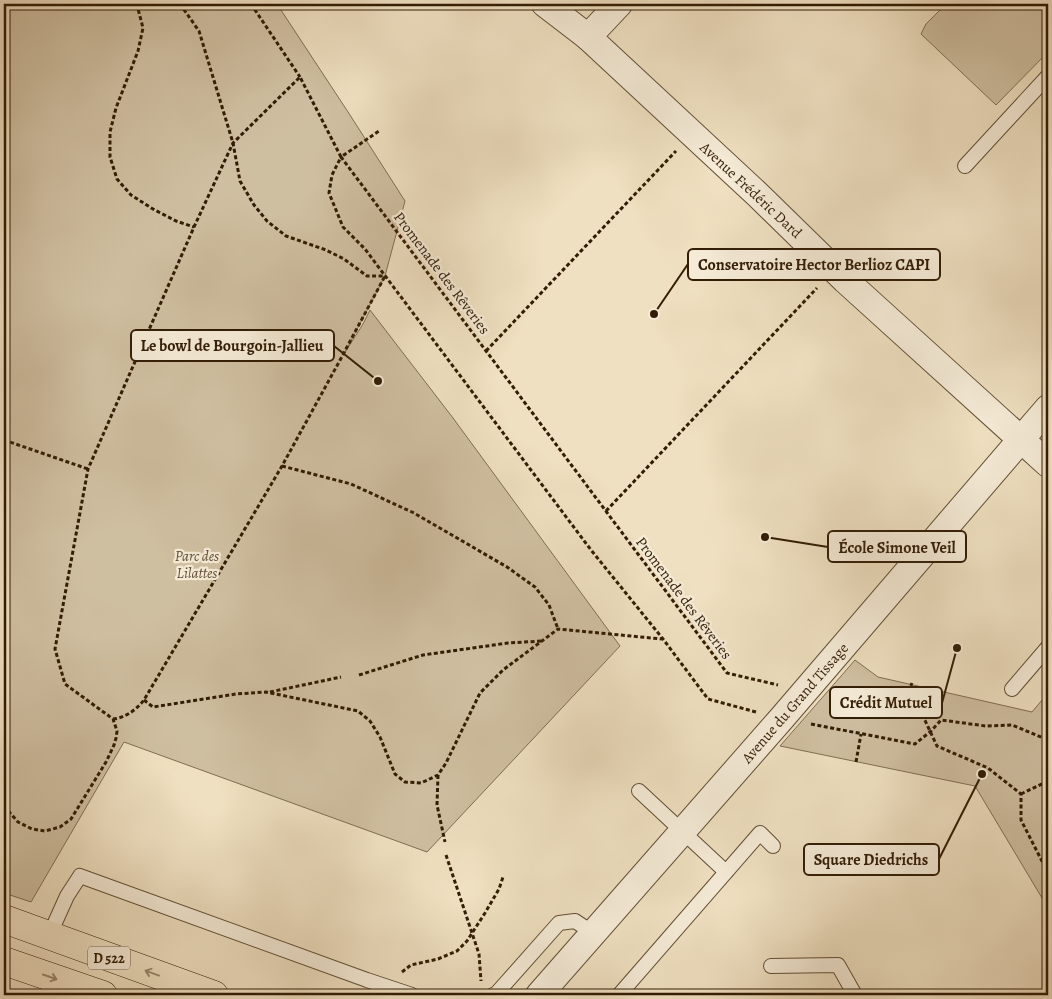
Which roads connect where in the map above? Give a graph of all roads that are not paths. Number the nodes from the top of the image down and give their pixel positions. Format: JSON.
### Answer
{"nodes":[{"id":1,"x":545,"y":4,"type":"edge"},
{"id":2,"x":619,"y":4,"type":"edge"},
{"id":3,"x":588,"y":38,"type":"junction"},
{"id":4,"x":1048,"y":76,"type":"edge"},
{"id":5,"x":965,"y":166,"type":"dead end"},
{"id":6,"x":1048,"y":408,"type":"edge"},
{"id":7,"x":1021,"y":440,"type":"junction"},
{"id":8,"x":1048,"y":464,"type":"edge"},
{"id":9,"x":1048,"y":647,"type":"edge"},
{"id":10,"x":1012,"y":689,"type":"dead end"},
{"id":11,"x":639,"y":791,"type":"dead end"},
{"id":12,"x":682,"y":831,"type":"junction"},
{"id":13,"x":773,"y":846,"type":"dead end"},
{"id":14,"x":726,"y":872,"type":"junction"},
{"id":15,"x":4,"y":919,"type":"edge"},
{"id":16,"x":593,"y":933,"type":"junction"},
{"id":17,"x":49,"y":936,"type":"junction"},
{"id":18,"x":4,"y":961,"type":"edge"},
{"id":19,"x":771,"y":966,"type":"dead end"},
{"id":20,"x":103,"y":995,"type":"edge"},
{"id":21,"x":214,"y":995,"type":"edge"},
{"id":22,"x":412,"y":995,"type":"edge"},
{"id":23,"x":493,"y":995,"type":"edge"},
{"id":24,"x":539,"y":995,"type":"edge"},
{"id":25,"x":619,"y":995,"type":"edge"},
{"id":26,"x":855,"y":995,"type":"edge"}],
"edges":[{"from":1,"to":3,"type":"street","name":"Avenue Frédéric Dard"},
{"from":2,"to":3,"type":"street"},
{"from":3,"to":7,"type":"street","name":"Avenue Frédéric Dard"},
{"from":4,"to":5,"type":"lane"},
{"from":6,"to":7,"type":"street","name":"Avenue du Grand Tissage"},
{"from":7,"to":8,"type":"street","name":"Avenue Frédéric Dard"},
{"from":7,"to":12,"type":"street","name":"Avenue du Grand Tissage"},
{"from":9,"to":10,"type":"lane"},
{"from":11,"to":12,"type":"lane"},
{"from":12,"to":14,"type":"lane"},
{"from":12,"to":16,"type":"street","name":"Avenue du Grand Tissage"},
{"from":13,"to":14,"type":"lane"},
{"from":14,"to":25,"type":"lane"},
{"from":15,"to":17,"type":"main road","number":"D 522"},
{"from":16,"to":23,"type":"lane"},
{"from":16,"to":24,"type":"street","name":"Avenue du Grand Tissage"},
{"from":21,"to":17,"type":"main road","number":"D 522","one_way":true},
{"from":17,"to":22,"type":"lane"},
{"from":18,"to":20,"type":"main road","number":"D 522","one_way":true},
{"from":19,"to":26,"type":"lane"}]}
